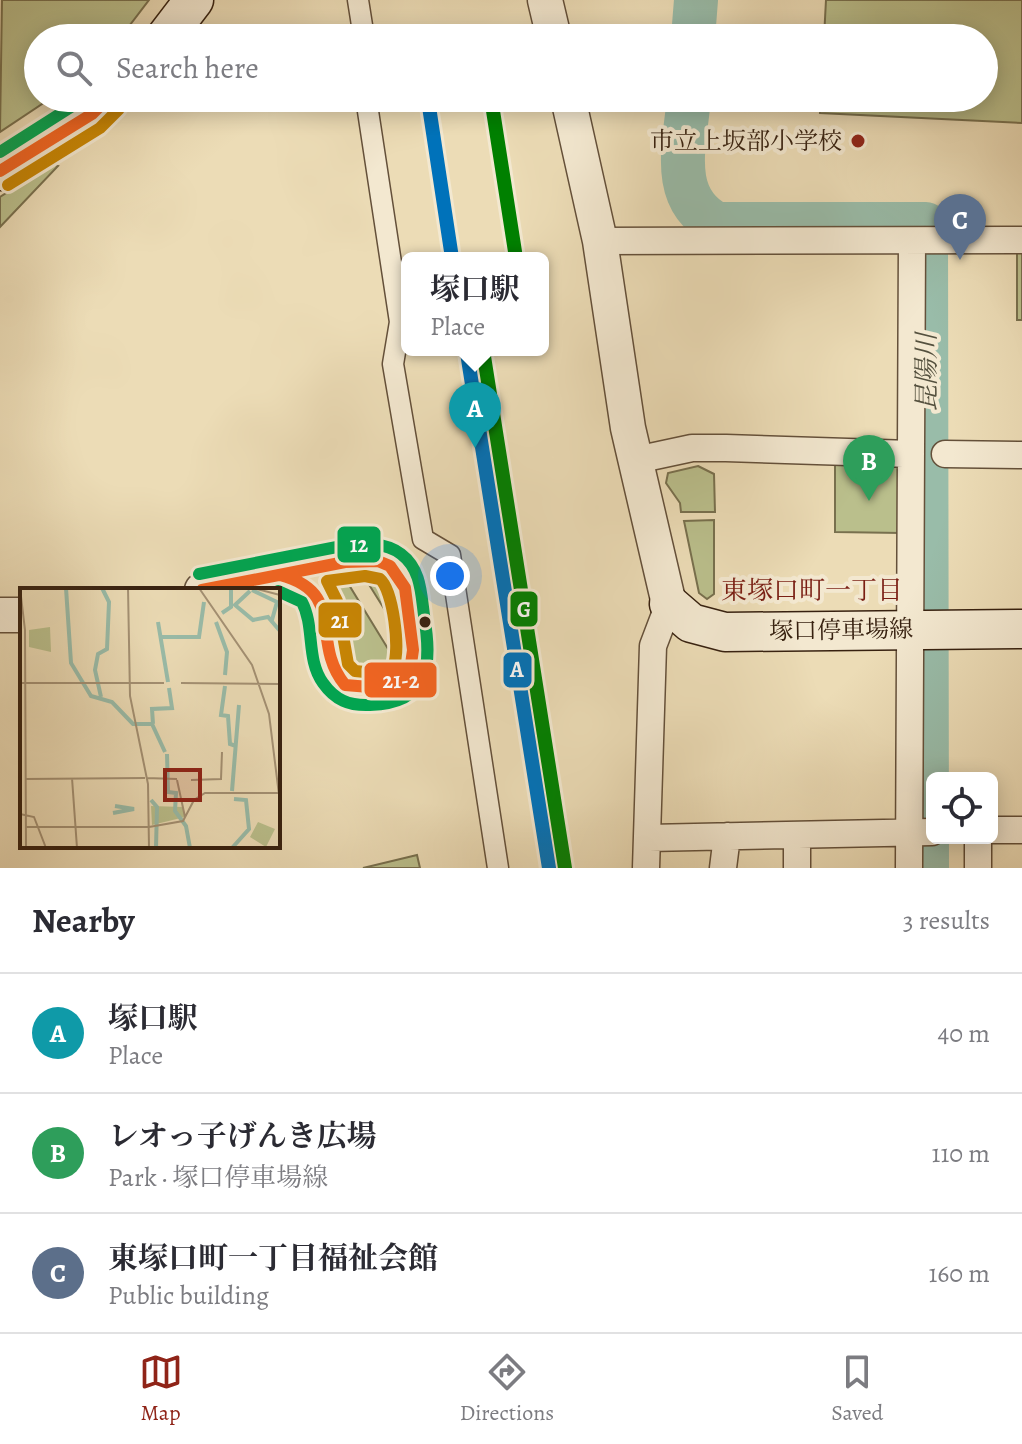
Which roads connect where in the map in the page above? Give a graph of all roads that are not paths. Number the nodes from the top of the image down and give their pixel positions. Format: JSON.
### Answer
{"nodes":[{"id":1,"x":358,"y":0,"type":"edge"},
{"id":2,"x":545,"y":0,"type":"edge"},
{"id":3,"x":193,"y":2,"type":"edge"},
{"id":4,"x":176,"y":24,"type":"edge"},
{"id":5,"x":362,"y":24,"type":"edge"},
{"id":6,"x":551,"y":24,"type":"edge"},
{"id":7,"x":92,"y":112,"type":"edge"},
{"id":8,"x":368,"y":112,"type":"edge"},
{"id":9,"x":571,"y":112,"type":"edge"},
{"id":10,"x":0,"y":171,"type":"edge"},
{"id":11,"x":1022,"y":240,"type":"edge"},
{"id":12,"x":600,"y":241,"type":"junction"},
{"id":13,"x":922,"y":241,"type":"junction"},
{"id":14,"x":911,"y":454,"type":"junction"},
{"id":15,"x":945,"y":454,"type":"dead end"},
{"id":16,"x":1022,"y":455,"type":"edge"},
{"id":17,"x":636,"y":460,"type":"junction"},
{"id":18,"x":448,"y":531,"type":"dead end"},
{"id":19,"x":450,"y":555,"type":"junction"},
{"id":20,"x":280,"y":575,"type":"dead end"},
{"id":21,"x":212,"y":588,"type":"edge"},
{"id":22,"x":669,"y":604,"type":"junction"},
{"id":23,"x":921,"y":629,"type":"junction"},
{"id":24,"x":1022,"y":629,"type":"edge"},
{"id":25,"x":998,"y":830,"type":"edge"},
{"id":26,"x":1022,"y":830,"type":"edge"},
{"id":27,"x":919,"y":833,"type":"edge"},
{"id":28,"x":797,"y":835,"type":"junction"},
{"id":29,"x":727,"y":836,"type":"junction"},
{"id":30,"x":649,"y":838,"type":"junction"},
{"id":31,"x":978,"y":844,"type":"edge"},
{"id":32,"x":498,"y":868,"type":"edge"},
{"id":33,"x":646,"y":868,"type":"edge"},
{"id":34,"x":723,"y":868,"type":"edge"},
{"id":35,"x":797,"y":868,"type":"edge"},
{"id":36,"x":909,"y":868,"type":"edge"},
{"id":37,"x":978,"y":868,"type":"edge"}],
"edges":[{"from":1,"to":5,"type":"street"},
{"from":2,"to":6,"type":"street"},
{"from":3,"to":4,"type":"main road"},
{"from":7,"to":10,"type":"main road"},
{"from":8,"to":19,"type":"street"},
{"from":9,"to":12,"type":"street"},
{"from":11,"to":13,"type":"street"},
{"from":12,"to":13,"type":"street"},
{"from":12,"to":17,"type":"street"},
{"from":13,"to":14,"type":"street"},
{"from":14,"to":17,"type":"street"},
{"from":14,"to":23,"type":"street"},
{"from":15,"to":16,"type":"street"},
{"from":17,"to":22,"type":"street"},
{"from":18,"to":19,"type":"street"},
{"from":19,"to":32,"type":"street"},
{"from":20,"to":21,"type":"street"},
{"from":22,"to":23,"type":"main road","name":"塚口停車場線"},
{"from":22,"to":30,"type":"street"},
{"from":23,"to":24,"type":"main road","name":"塚口停車場線"},
{"from":23,"to":27,"type":"street"},
{"from":25,"to":26,"type":"street"},
{"from":27,"to":28,"type":"street"},
{"from":27,"to":36,"type":"street"},
{"from":28,"to":29,"type":"street"},
{"from":28,"to":35,"type":"street"},
{"from":29,"to":30,"type":"street"},
{"from":29,"to":34,"type":"street"},
{"from":30,"to":33,"type":"street"},
{"from":31,"to":37,"type":"street"}]}
